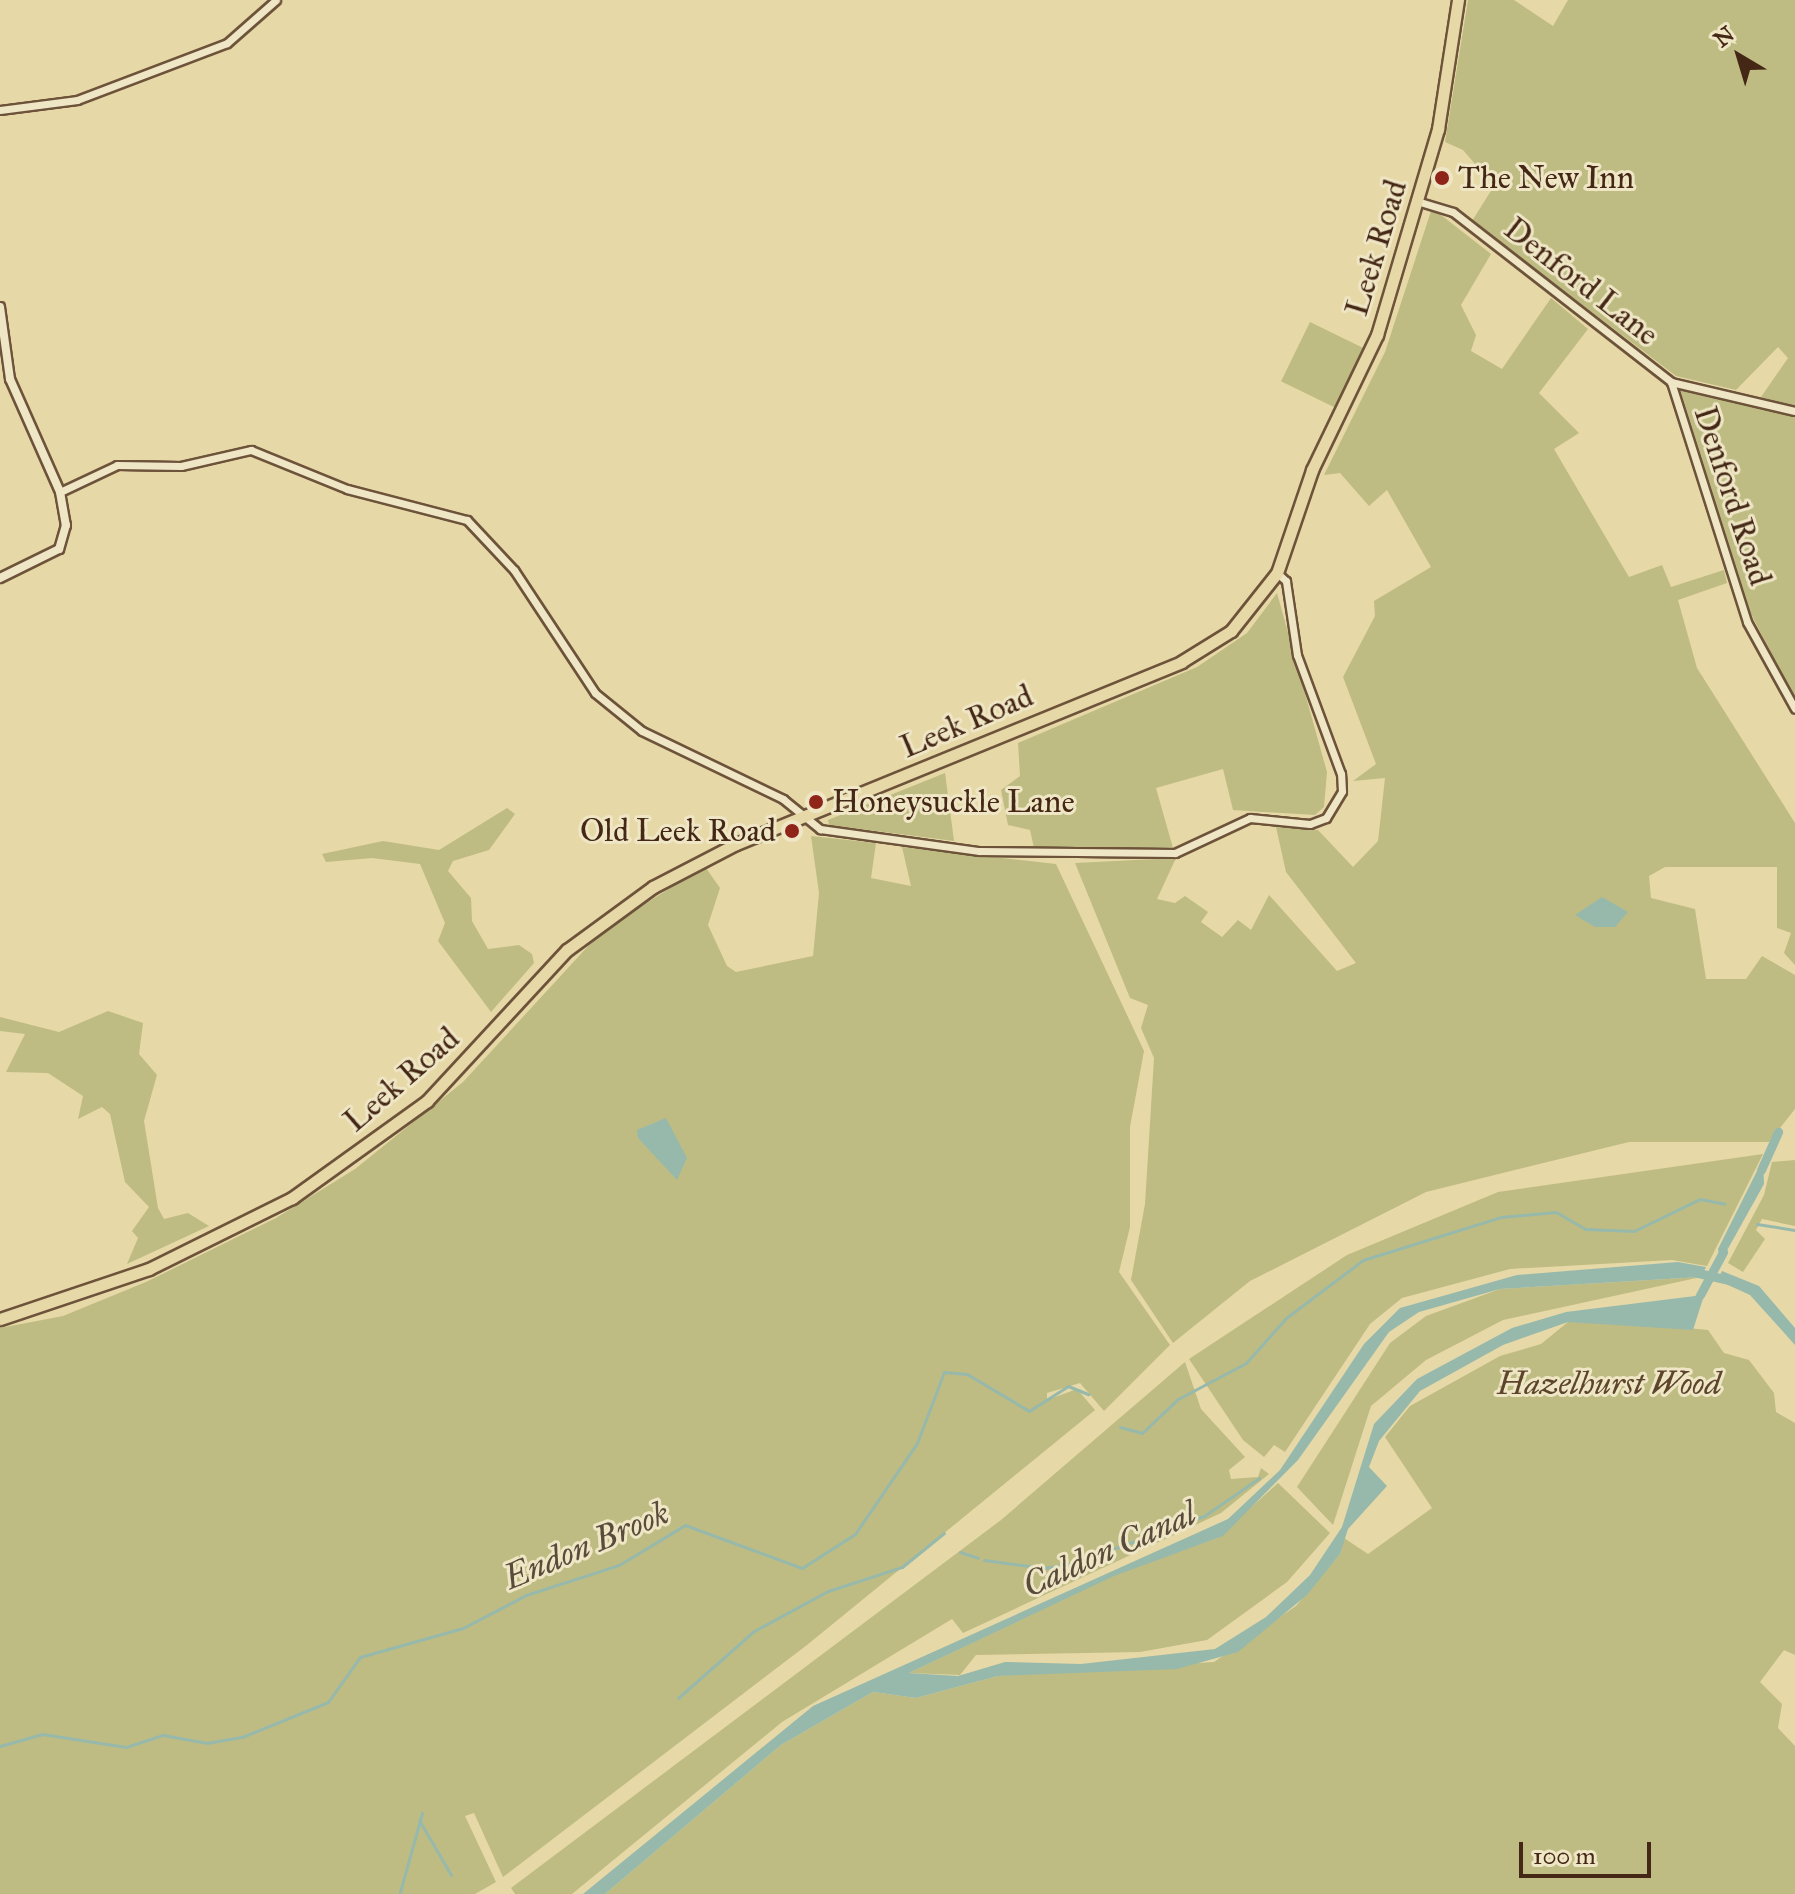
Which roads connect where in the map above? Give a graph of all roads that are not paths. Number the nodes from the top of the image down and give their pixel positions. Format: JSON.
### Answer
{"nodes":[{"id":1,"x":276,"y":0,"type":"edge"},
{"id":2,"x":1458,"y":0,"type":"edge"},
{"id":3,"x":0,"y":110,"type":"edge"},
{"id":4,"x":1420,"y":202,"type":"junction"},
{"id":5,"x":0,"y":307,"type":"edge"},
{"id":6,"x":2,"y":356,"type":"edge"},
{"id":7,"x":1671,"y":382,"type":"junction"},
{"id":8,"x":1795,"y":411,"type":"edge"},
{"id":9,"x":60,"y":492,"type":"junction"},
{"id":10,"x":1277,"y":573,"type":"junction"},
{"id":11,"x":0,"y":578,"type":"edge"},
{"id":12,"x":1795,"y":709,"type":"edge"},
{"id":13,"x":803,"y":817,"type":"junction"},
{"id":14,"x":0,"y":1319,"type":"edge"}],
"edges":[{"from":1,"to":3,"type":"street"},
{"from":2,"to":4,"type":"highway","name":"Leek Road"},
{"from":4,"to":7,"type":"street","name":"Denford Lane"},
{"from":4,"to":10,"type":"highway","name":"Leek Road"},
{"from":5,"to":6,"type":"street"},
{"from":6,"to":9,"type":"street"},
{"from":7,"to":8,"type":"street"},
{"from":7,"to":12,"type":"street","name":"Denford Road"},
{"from":9,"to":11,"type":"street"},
{"from":9,"to":13,"type":"street"},
{"from":10,"to":13,"type":"highway","name":"Leek Road"},
{"from":10,"to":13,"type":"street"},
{"from":13,"to":14,"type":"highway","name":"Leek Road"}]}
